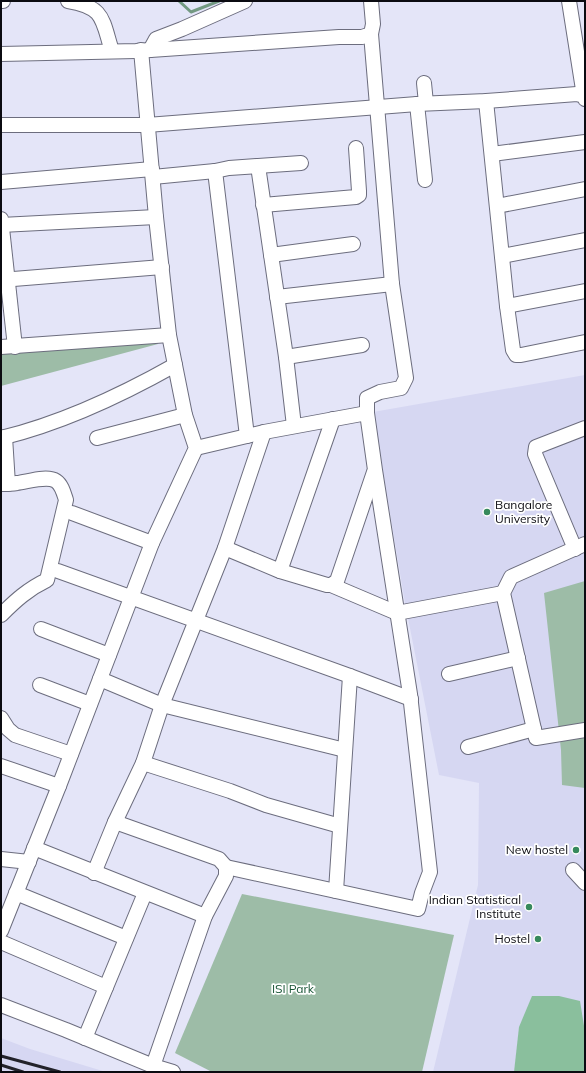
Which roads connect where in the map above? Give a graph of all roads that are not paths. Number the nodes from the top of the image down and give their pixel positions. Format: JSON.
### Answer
{"nodes":[{"id":1,"x":68,"y":1,"type":"edge"},
{"id":2,"x":245,"y":1,"type":"edge"},
{"id":3,"x":371,"y":1,"type":"edge"},
{"id":4,"x":569,"y":1,"type":"edge"},
{"id":5,"x":371,"y":34,"type":"junction"},
{"id":6,"x":581,"y":47,"type":"edge"},
{"id":7,"x":146,"y":50,"type":"junction"},
{"id":8,"x":112,"y":51,"type":"junction"},
{"id":9,"x":1,"y":54,"type":"edge"},
{"id":10,"x":424,"y":83,"type":"dead end"},
{"id":11,"x":584,"y":97,"type":"edge"},
{"id":12,"x":486,"y":101,"type":"junction"},
{"id":13,"x":422,"y":103,"type":"junction"},
{"id":14,"x":378,"y":107,"type":"junction"},
{"id":15,"x":1,"y":125,"type":"edge"},
{"id":16,"x":147,"y":125,"type":"junction"},
{"id":17,"x":585,"y":142,"type":"edge"},
{"id":18,"x":356,"y":148,"type":"dead end"},
{"id":19,"x":492,"y":154,"type":"junction"},
{"id":20,"x":301,"y":163,"type":"dead end"},
{"id":21,"x":258,"y":166,"type":"junction"},
{"id":22,"x":215,"y":171,"type":"junction"},
{"id":23,"x":152,"y":173,"type":"junction"},
{"id":24,"x":425,"y":180,"type":"dead end"},
{"id":25,"x":1,"y":182,"type":"edge"},
{"id":26,"x":585,"y":189,"type":"edge"},
{"id":27,"x":263,"y":205,"type":"junction"},
{"id":28,"x":497,"y":206,"type":"junction"},
{"id":29,"x":156,"y":217,"type":"junction"},
{"id":30,"x":1,"y":223,"type":"edge"},
{"id":31,"x":585,"y":240,"type":"edge"},
{"id":32,"x":353,"y":244,"type":"dead end"},
{"id":33,"x":271,"y":255,"type":"junction"},
{"id":34,"x":502,"y":256,"type":"junction"},
{"id":35,"x":162,"y":268,"type":"junction"},
{"id":36,"x":4,"y":280,"type":"edge"},
{"id":37,"x":392,"y":284,"type":"junction"},
{"id":38,"x":585,"y":291,"type":"edge"},
{"id":39,"x":277,"y":297,"type":"junction"},
{"id":40,"x":507,"y":306,"type":"junction"},
{"id":41,"x":169,"y":335,"type":"junction"},
{"id":42,"x":585,"y":342,"type":"edge"},
{"id":43,"x":362,"y":345,"type":"dead end"},
{"id":44,"x":8,"y":347,"type":"edge"},
{"id":45,"x":286,"y":357,"type":"junction"},
{"id":46,"x":175,"y":366,"type":"junction"},
{"id":47,"x":367,"y":413,"type":"junction"},
{"id":48,"x":185,"y":415,"type":"junction"},
{"id":49,"x":333,"y":419,"type":"junction"},
{"id":50,"x":294,"y":426,"type":"junction"},
{"id":51,"x":585,"y":428,"type":"edge"},
{"id":52,"x":264,"y":432,"type":"junction"},
{"id":53,"x":247,"y":436,"type":"junction"},
{"id":54,"x":3,"y":438,"type":"edge"},
{"id":55,"x":97,"y":438,"type":"dead end"},
{"id":56,"x":196,"y":448,"type":"junction"},
{"id":57,"x":375,"y":470,"type":"junction"},
{"id":58,"x":4,"y":484,"type":"edge"},
{"id":59,"x":72,"y":513,"type":"dead end"},
{"id":60,"x":152,"y":543,"type":"junction"},
{"id":61,"x":580,"y":546,"type":"edge"},
{"id":62,"x":225,"y":548,"type":"junction"},
{"id":63,"x":58,"y":571,"type":"dead end"},
{"id":64,"x":280,"y":571,"type":"junction"},
{"id":65,"x":331,"y":585,"type":"junction"},
{"id":66,"x":503,"y":593,"type":"junction"},
{"id":67,"x":132,"y":597,"type":"junction"},
{"id":68,"x":397,"y":613,"type":"junction"},
{"id":69,"x":1,"y":615,"type":"edge"},
{"id":70,"x":196,"y":620,"type":"junction"},
{"id":71,"x":41,"y":629,"type":"dead end"},
{"id":72,"x":109,"y":655,"type":"junction"},
{"id":73,"x":518,"y":658,"type":"junction"},
{"id":74,"x":449,"y":674,"type":"dead end"},
{"id":75,"x":350,"y":676,"type":"junction"},
{"id":76,"x":100,"y":679,"type":"junction"},
{"id":77,"x":40,"y":685,"type":"dead end"},
{"id":78,"x":411,"y":699,"type":"junction"},
{"id":79,"x":90,"y":704,"type":"junction"},
{"id":80,"x":162,"y":705,"type":"junction"},
{"id":81,"x":1,"y":718,"type":"edge"},
{"id":82,"x":534,"y":729,"type":"junction"},
{"id":83,"x":585,"y":730,"type":"edge"},
{"id":84,"x":468,"y":747,"type":"dead end"},
{"id":85,"x":345,"y":750,"type":"junction"},
{"id":86,"x":71,"y":754,"type":"junction"},
{"id":87,"x":143,"y":763,"type":"junction"},
{"id":88,"x":1,"y":766,"type":"edge"},
{"id":89,"x":59,"y":786,"type":"junction"},
{"id":90,"x":115,"y":822,"type":"junction"},
{"id":91,"x":340,"y":826,"type":"junction"},
{"id":92,"x":34,"y":848,"type":"junction"},
{"id":93,"x":1,"y":859,"type":"edge"},
{"id":94,"x":29,"y":862,"type":"junction"},
{"id":95,"x":226,"y":867,"type":"junction"},
{"id":96,"x":573,"y":870,"type":"dead end"},
{"id":97,"x":94,"y":873,"type":"junction"},
{"id":98,"x":585,"y":883,"type":"edge"},
{"id":99,"x":336,"y":891,"type":"junction"},
{"id":100,"x":16,"y":893,"type":"junction"},
{"id":101,"x":145,"y":893,"type":"junction"},
{"id":102,"x":206,"y":916,"type":"junction"},
{"id":103,"x":1,"y":931,"type":"edge"},
{"id":104,"x":126,"y":938,"type":"junction"},
{"id":105,"x":1,"y":942,"type":"edge"},
{"id":106,"x":106,"y":987,"type":"junction"},
{"id":107,"x":1,"y":1005,"type":"edge"},
{"id":108,"x":85,"y":1038,"type":"junction"},
{"id":109,"x":152,"y":1066,"type":"junction"},
{"id":110,"x":173,"y":1072,"type":"edge"}],
"edges":[{"from":1,"to":8,"type":"street"},
{"from":2,"to":7,"type":"street"},
{"from":3,"to":5,"type":"street"},
{"from":4,"to":6,"type":"street"},
{"from":5,"to":7,"type":"street"},
{"from":5,"to":14,"type":"street"},
{"from":6,"to":11,"type":"street"},
{"from":7,"to":8,"type":"street"},
{"from":7,"to":16,"type":"street"},
{"from":8,"to":9,"type":"street"},
{"from":10,"to":13,"type":"street"},
{"from":11,"to":12,"type":"street"},
{"from":12,"to":13,"type":"street"},
{"from":12,"to":19,"type":"street"},
{"from":13,"to":14,"type":"street"},
{"from":13,"to":24,"type":"street"},
{"from":14,"to":16,"type":"street"},
{"from":14,"to":37,"type":"street"},
{"from":15,"to":16,"type":"street"},
{"from":16,"to":23,"type":"street"},
{"from":17,"to":19,"type":"street"},
{"from":18,"to":27,"type":"street"},
{"from":19,"to":28,"type":"street"},
{"from":20,"to":21,"type":"street"},
{"from":21,"to":22,"type":"street"},
{"from":21,"to":27,"type":"street"},
{"from":22,"to":23,"type":"street"},
{"from":22,"to":53,"type":"street"},
{"from":23,"to":25,"type":"street"},
{"from":23,"to":29,"type":"street"},
{"from":26,"to":28,"type":"street"},
{"from":27,"to":33,"type":"street"},
{"from":28,"to":34,"type":"street"},
{"from":29,"to":30,"type":"street"},
{"from":29,"to":35,"type":"street"},
{"from":30,"to":36,"type":"street"},
{"from":31,"to":34,"type":"street"},
{"from":32,"to":33,"type":"street"},
{"from":33,"to":39,"type":"street"},
{"from":34,"to":40,"type":"street"},
{"from":35,"to":36,"type":"street"},
{"from":35,"to":41,"type":"street"},
{"from":36,"to":44,"type":"street"},
{"from":37,"to":39,"type":"street"},
{"from":37,"to":47,"type":"street"},
{"from":38,"to":40,"type":"street"},
{"from":39,"to":45,"type":"street"},
{"from":40,"to":42,"type":"street"},
{"from":41,"to":44,"type":"street"},
{"from":41,"to":46,"type":"street"},
{"from":43,"to":45,"type":"street"},
{"from":45,"to":50,"type":"street"},
{"from":46,"to":48,"type":"street"},
{"from":46,"to":54,"type":"street"},
{"from":47,"to":49,"type":"street"},
{"from":47,"to":57,"type":"street"},
{"from":48,"to":55,"type":"street"},
{"from":48,"to":56,"type":"street"},
{"from":49,"to":50,"type":"street"},
{"from":49,"to":64,"type":"street"},
{"from":50,"to":52,"type":"street"},
{"from":51,"to":61,"type":"street"},
{"from":52,"to":53,"type":"street"},
{"from":52,"to":62,"type":"street"},
{"from":53,"to":56,"type":"street"},
{"from":54,"to":58,"type":"street"},
{"from":56,"to":60,"type":"street"},
{"from":57,"to":65,"type":"street"},
{"from":57,"to":68,"type":"street"},
{"from":58,"to":69,"type":"street"},
{"from":59,"to":60,"type":"street"},
{"from":60,"to":67,"type":"street"},
{"from":61,"to":66,"type":"street"},
{"from":62,"to":64,"type":"street"},
{"from":62,"to":70,"type":"street"},
{"from":63,"to":67,"type":"street"},
{"from":64,"to":65,"type":"street"},
{"from":65,"to":68,"type":"street"},
{"from":66,"to":68,"type":"street"},
{"from":66,"to":73,"type":"street"},
{"from":67,"to":70,"type":"street"},
{"from":67,"to":72,"type":"street"},
{"from":68,"to":78,"type":"street"},
{"from":70,"to":75,"type":"street"},
{"from":70,"to":80,"type":"street"},
{"from":71,"to":72,"type":"street"},
{"from":72,"to":76,"type":"street"},
{"from":73,"to":74,"type":"street"},
{"from":73,"to":82,"type":"street"},
{"from":75,"to":78,"type":"street"},
{"from":75,"to":85,"type":"street"},
{"from":76,"to":79,"type":"street"},
{"from":76,"to":80,"type":"street"},
{"from":77,"to":79,"type":"street"},
{"from":78,"to":99,"type":"street"},
{"from":79,"to":86,"type":"street"},
{"from":80,"to":85,"type":"street"},
{"from":80,"to":87,"type":"street"},
{"from":81,"to":86,"type":"street"},
{"from":82,"to":83,"type":"street"},
{"from":82,"to":84,"type":"street"},
{"from":85,"to":91,"type":"street"},
{"from":86,"to":89,"type":"street"},
{"from":87,"to":90,"type":"street"},
{"from":87,"to":91,"type":"street"},
{"from":88,"to":89,"type":"street"},
{"from":89,"to":92,"type":"street"},
{"from":90,"to":95,"type":"street"},
{"from":90,"to":97,"type":"street"},
{"from":91,"to":99,"type":"street"},
{"from":92,"to":94,"type":"street"},
{"from":92,"to":97,"type":"street"},
{"from":93,"to":94,"type":"street"},
{"from":94,"to":100,"type":"street"},
{"from":95,"to":99,"type":"street"},
{"from":95,"to":102,"type":"street"},
{"from":96,"to":98,"type":"street"},
{"from":97,"to":101,"type":"street"},
{"from":100,"to":103,"type":"street"},
{"from":100,"to":104,"type":"street"},
{"from":101,"to":102,"type":"street"},
{"from":101,"to":104,"type":"street"},
{"from":102,"to":109,"type":"street"},
{"from":104,"to":106,"type":"street"},
{"from":105,"to":106,"type":"street"},
{"from":106,"to":108,"type":"street"},
{"from":107,"to":108,"type":"street"},
{"from":108,"to":109,"type":"street"},
{"from":109,"to":110,"type":"street"}]}
